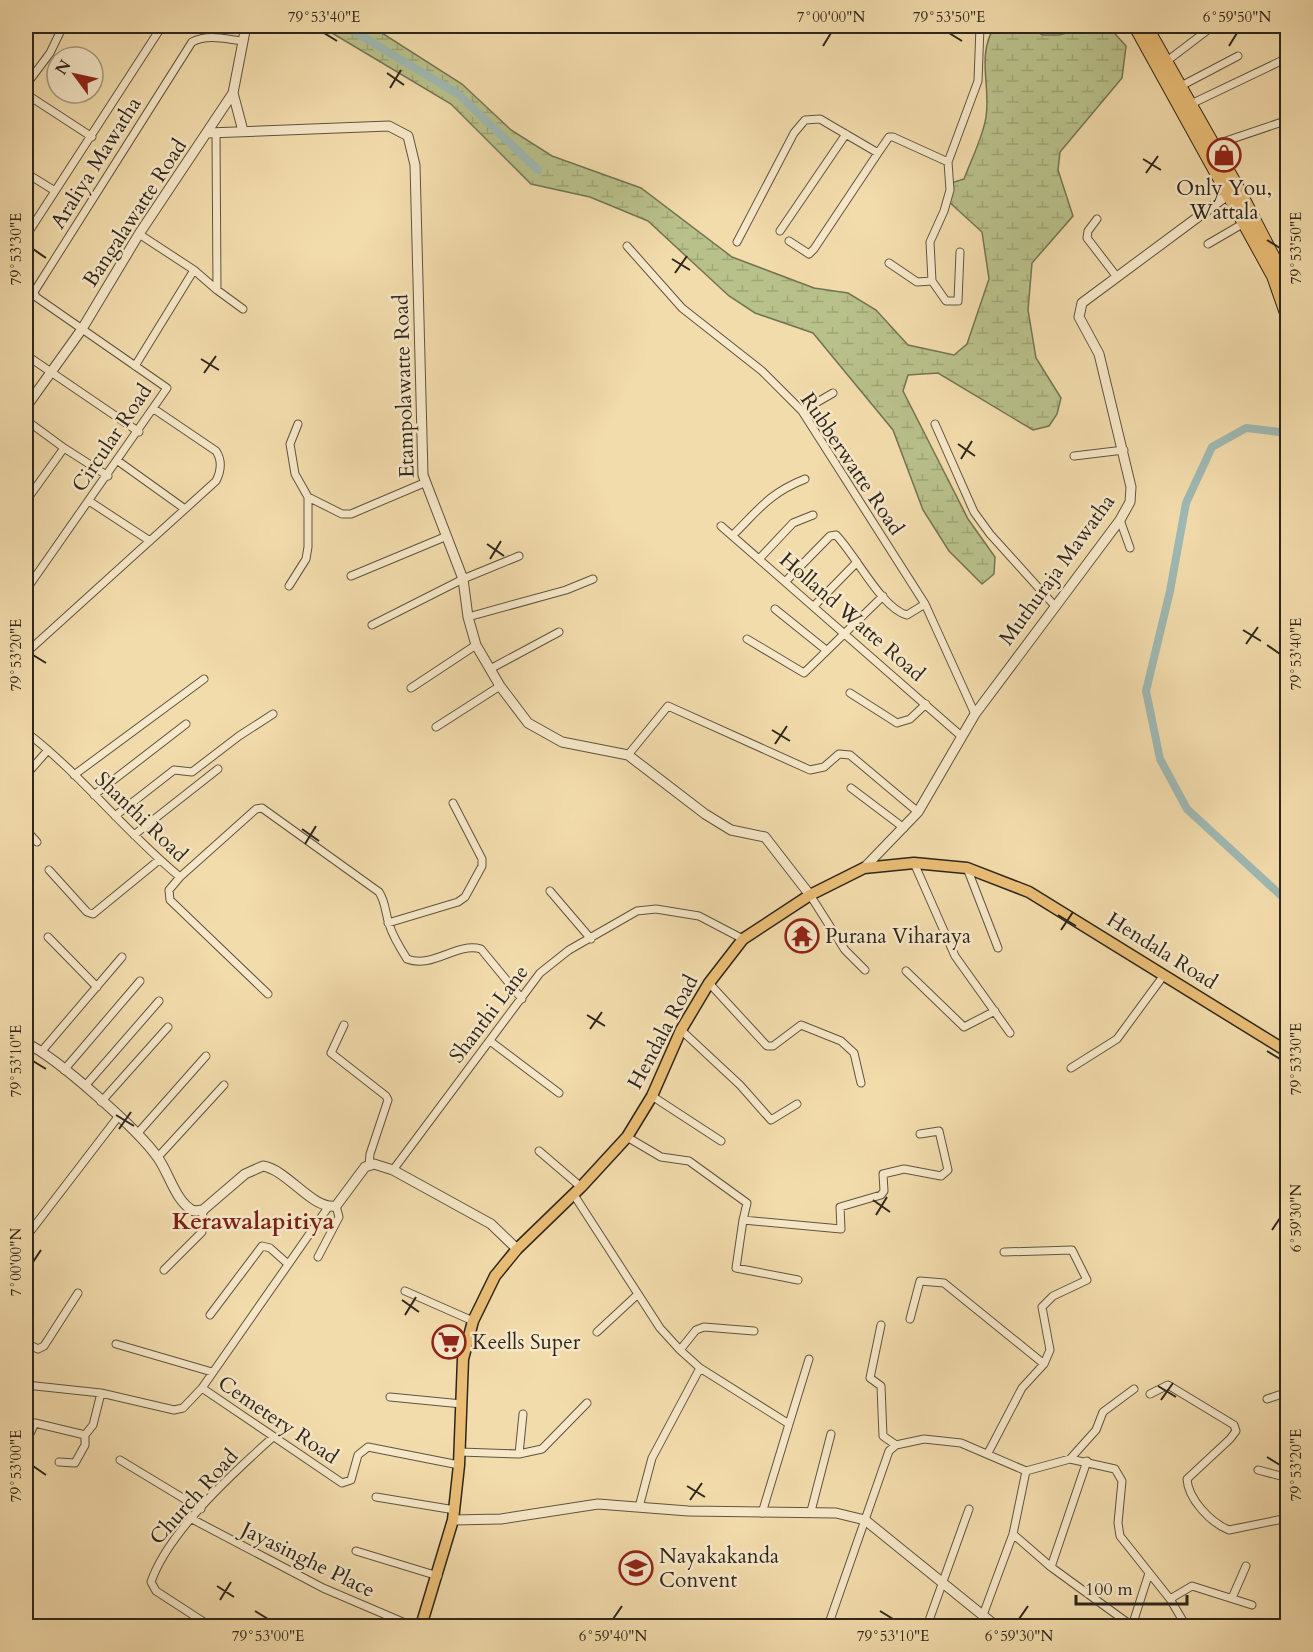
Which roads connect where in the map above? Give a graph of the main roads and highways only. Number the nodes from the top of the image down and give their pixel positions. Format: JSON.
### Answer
{"nodes":[{"id":1,"x":1135,"y":26,"type":"edge"},
{"id":2,"x":1146,"y":26,"type":"edge"},
{"id":3,"x":1233,"y":191,"type":"junction"},
{"id":4,"x":1283,"y":261,"type":"edge"},
{"id":5,"x":1287,"y":285,"type":"edge"},
{"id":6,"x":1287,"y":319,"type":"edge"},
{"id":7,"x":1287,"y":1052,"type":"edge"},
{"id":8,"x":421,"y":1626,"type":"edge"}],
"edges":[{"from":1,"to":3,"type":"highway"},
{"from":2,"to":3,"type":"highway"},
{"from":3,"to":4,"type":"highway"},
{"from":3,"to":6,"type":"highway"},
{"from":4,"to":5,"type":"highway"},
{"from":7,"to":8,"type":"main road","name":"Hendala Road"}]}
